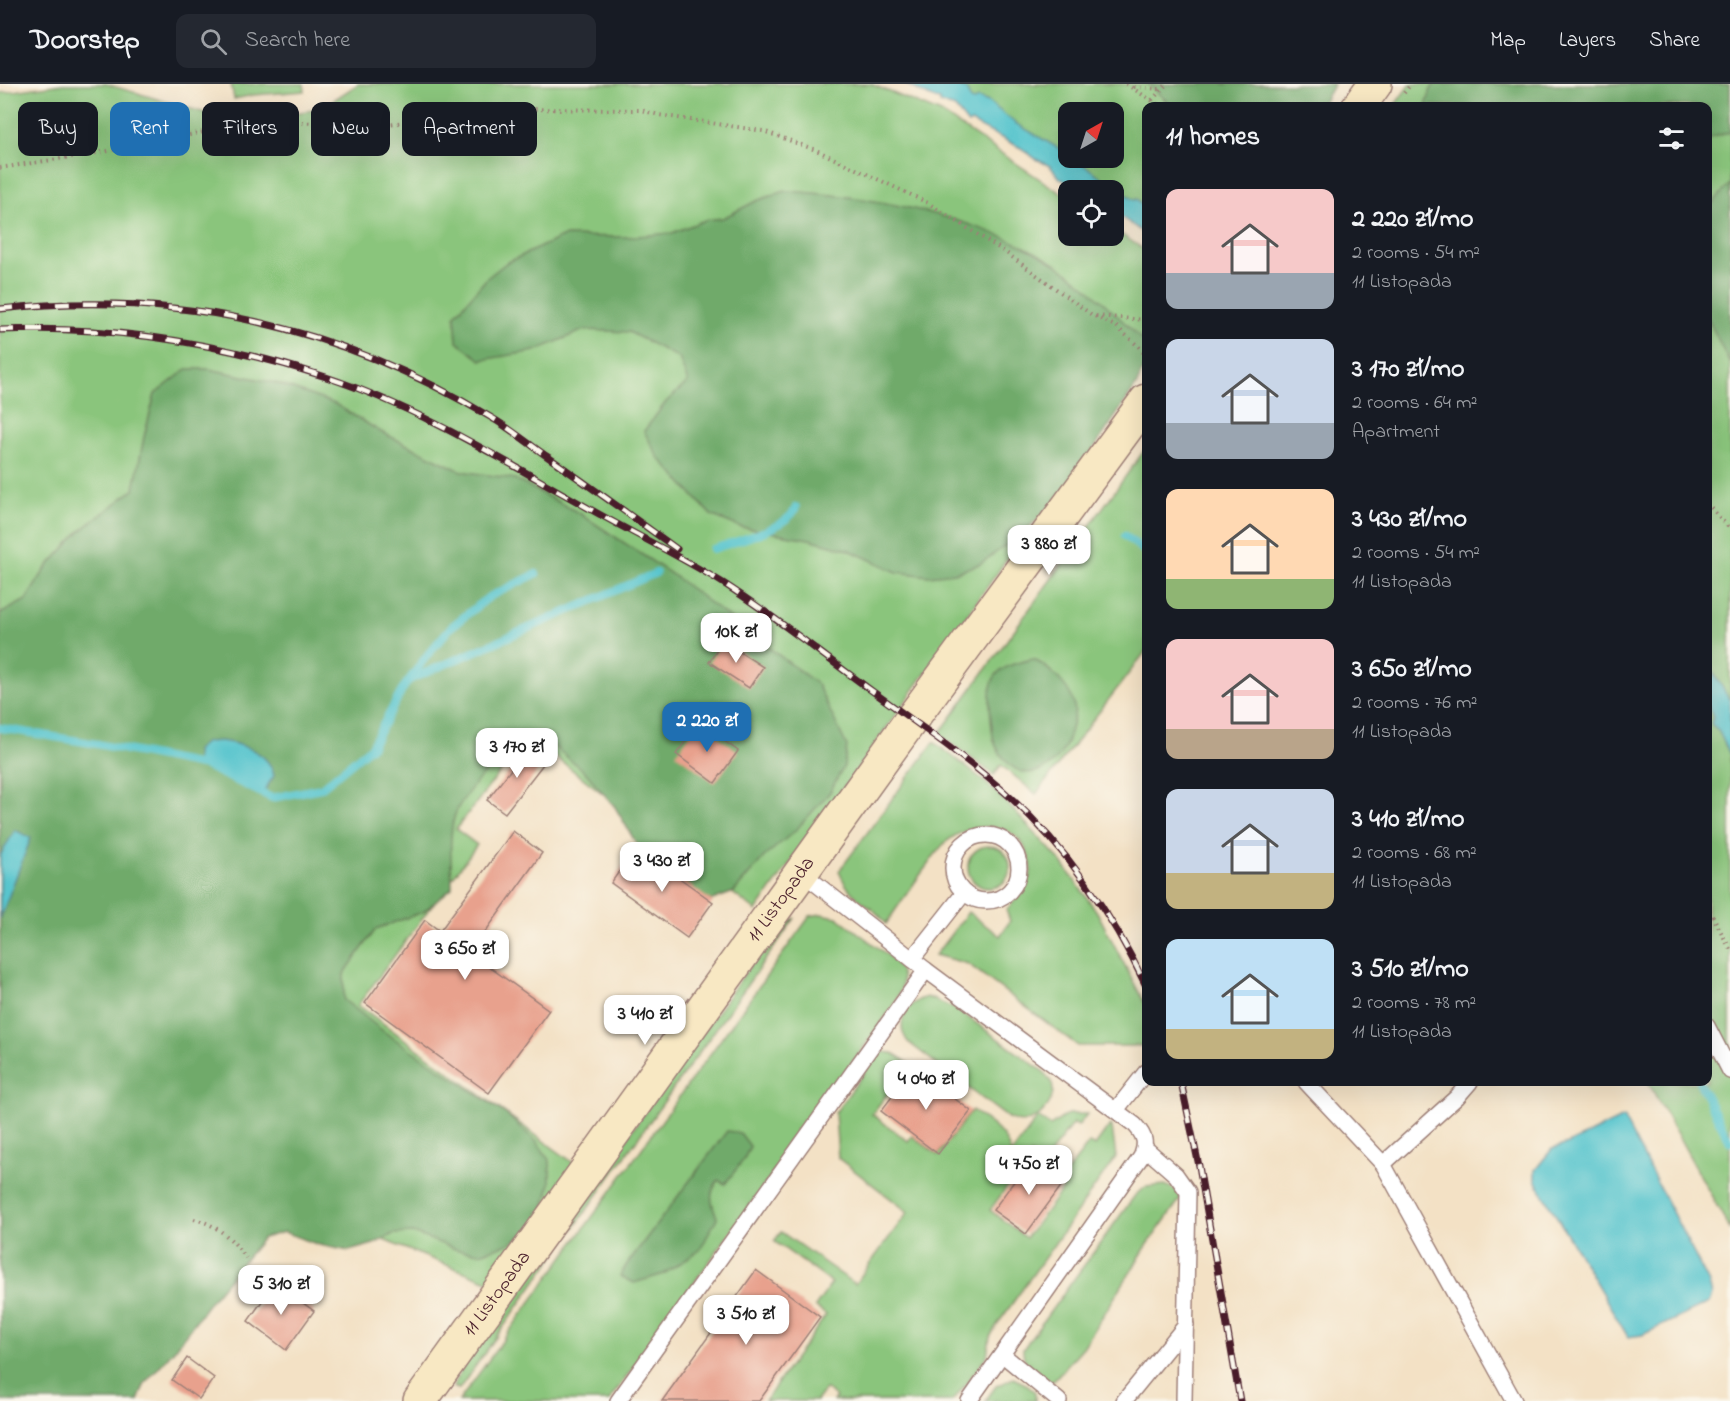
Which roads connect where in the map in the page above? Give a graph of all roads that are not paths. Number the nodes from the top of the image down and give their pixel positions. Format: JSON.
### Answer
{"nodes":[{"id":1,"x":1142,"y":406,"type":"edge"},
{"id":2,"x":801,"y":872,"type":"junction"},
{"id":3,"x":964,"y":893,"type":"junction"},
{"id":4,"x":912,"y":959,"type":"junction"},
{"id":5,"x":926,"y":970,"type":"junction"},
{"id":6,"x":1712,"y":1036,"type":"edge"},
{"id":7,"x":1730,"y":1071,"type":"edge"},
{"id":8,"x":1142,"y":1077,"type":"edge"},
{"id":9,"x":1310,"y":1086,"type":"edge"},
{"id":10,"x":1467,"y":1086,"type":"edge"},
{"id":11,"x":1116,"y":1110,"type":"junction"},
{"id":12,"x":1145,"y":1148,"type":"junction"},
{"id":13,"x":1383,"y":1164,"type":"junction"},
{"id":14,"x":1186,"y":1325,"type":"junction"},
{"id":15,"x":1002,"y":1355,"type":"junction"},
{"id":16,"x":420,"y":1401,"type":"edge"},
{"id":17,"x":618,"y":1401,"type":"edge"},
{"id":18,"x":969,"y":1401,"type":"edge"},
{"id":19,"x":1059,"y":1401,"type":"edge"},
{"id":20,"x":1125,"y":1401,"type":"edge"},
{"id":21,"x":1184,"y":1401,"type":"edge"},
{"id":22,"x":1514,"y":1401,"type":"edge"}],
"edges":[{"from":1,"to":2,"type":"street","name":"11 Listopada"},
{"from":2,"to":4,"type":"lane"},
{"from":2,"to":16,"type":"street","name":"11 Listopada"},
{"from":3,"to":3,"type":"lane"},
{"from":3,"to":4,"type":"lane"},
{"from":4,"to":5,"type":"lane"},
{"from":5,"to":11,"type":"lane"},
{"from":5,"to":17,"type":"lane"},
{"from":6,"to":7,"type":"lane"},
{"from":8,"to":11,"type":"lane"},
{"from":9,"to":13,"type":"lane"},
{"from":10,"to":13,"type":"lane"},
{"from":11,"to":12,"type":"lane"},
{"from":12,"to":14,"type":"lane"},
{"from":12,"to":15,"type":"lane"},
{"from":13,"to":22,"type":"lane"},
{"from":14,"to":20,"type":"lane"},
{"from":14,"to":21,"type":"lane"},
{"from":15,"to":18,"type":"lane"},
{"from":15,"to":19,"type":"lane"}]}
